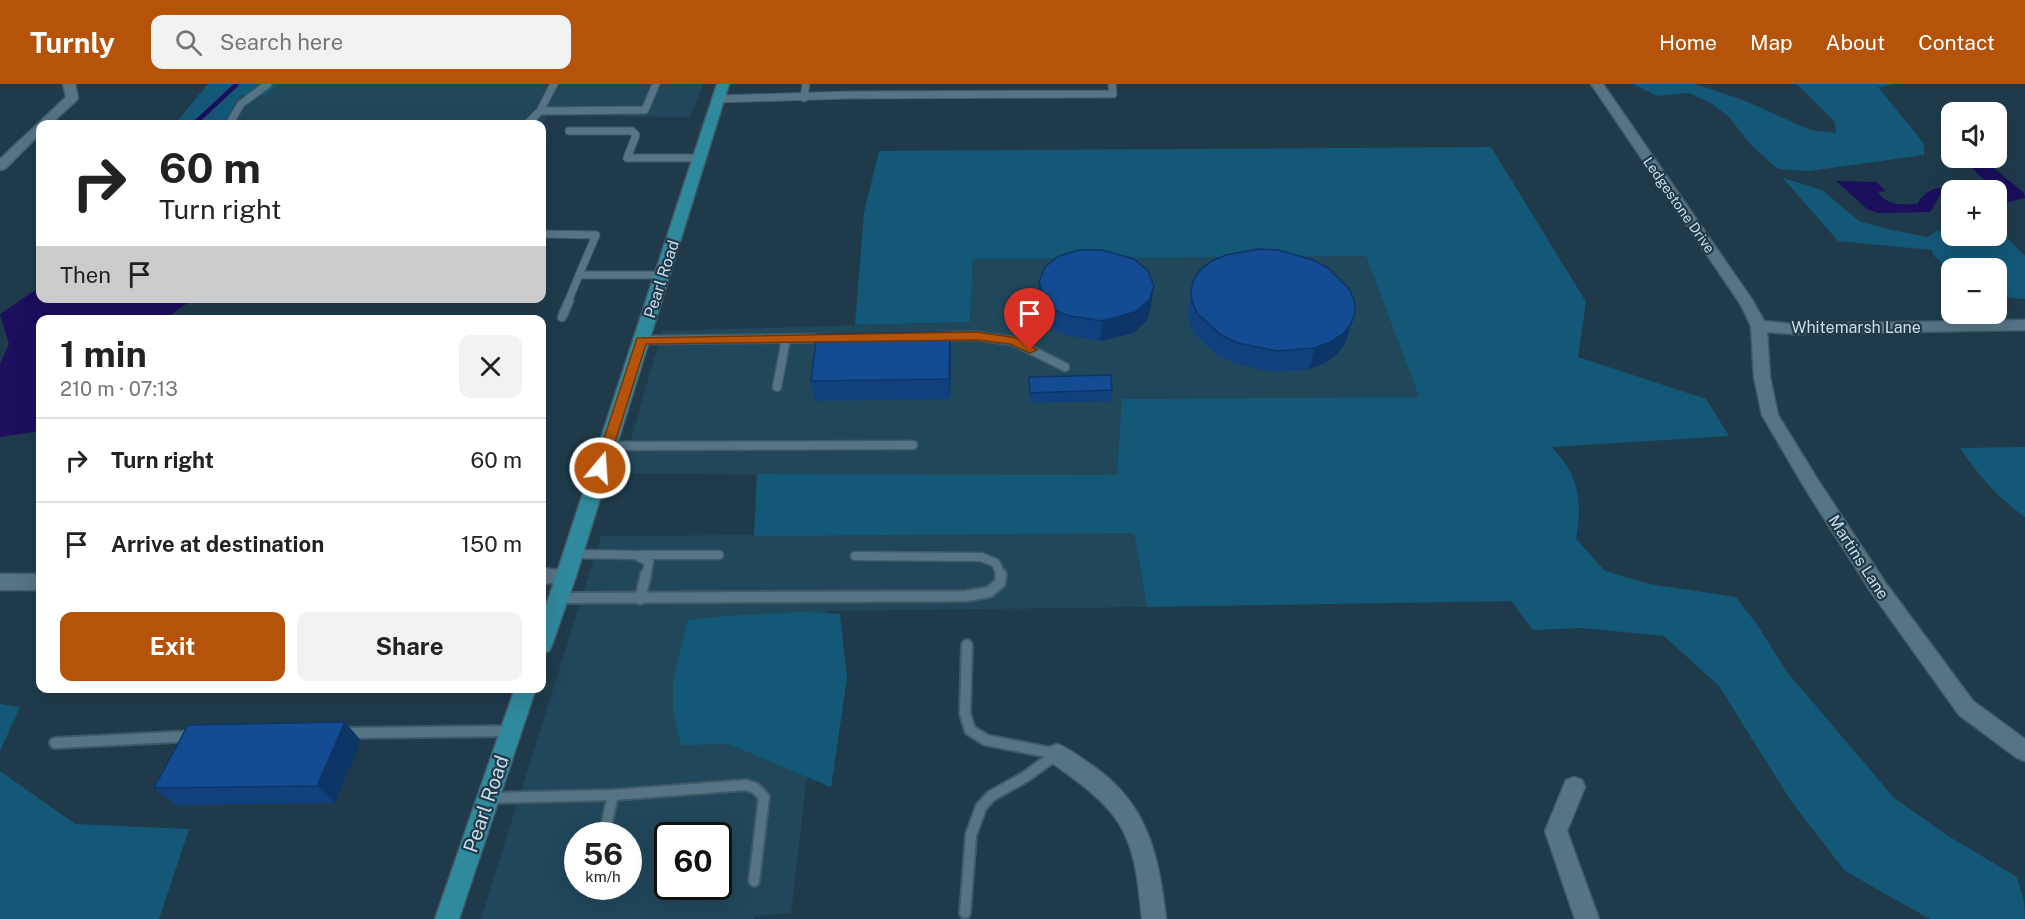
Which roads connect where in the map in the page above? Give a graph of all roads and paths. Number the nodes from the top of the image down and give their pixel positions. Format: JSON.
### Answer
{"nodes":[{"id":1,"x":69,"y":84,"type":"edge"},
{"id":2,"x":268,"y":84,"type":"edge"},
{"id":3,"x":554,"y":84,"type":"edge"},
{"id":4,"x":656,"y":84,"type":"edge"},
{"id":5,"x":806,"y":84,"type":"edge"},
{"id":6,"x":1112,"y":84,"type":"edge"},
{"id":7,"x":1598,"y":84,"type":"edge"},
{"id":8,"x":721,"y":91,"type":"edge"},
{"id":9,"x":804,"y":98,"type":"junction"},
{"id":10,"x":540,"y":111,"type":"junction"},
{"id":11,"x":48,"y":120,"type":"edge"},
{"id":12,"x":231,"y":120,"type":"edge"},
{"id":13,"x":531,"y":120,"type":"edge"},
{"id":14,"x":569,"y":131,"type":"dead end"},
{"id":15,"x":36,"y":132,"type":"edge"},
{"id":16,"x":700,"y":158,"type":"junction"},
{"id":17,"x":0,"y":166,"type":"edge"},
{"id":18,"x":546,"y":234,"type":"edge"},
{"id":19,"x":579,"y":275,"type":"junction"},
{"id":20,"x":662,"y":275,"type":"junction"},
{"id":21,"x":562,"y":317,"type":"dead end"},
{"id":22,"x":2025,"y":325,"type":"edge"},
{"id":23,"x":1759,"y":326,"type":"junction"},
{"id":24,"x":930,"y":337,"type":"edge"},
{"id":25,"x":834,"y":338,"type":"edge"},
{"id":26,"x":786,"y":339,"type":"junction"},
{"id":27,"x":641,"y":340,"type":"junction"},
{"id":28,"x":1065,"y":367,"type":"dead end"},
{"id":29,"x":777,"y":387,"type":"dead end"},
{"id":30,"x":913,"y":445,"type":"dead end"},
{"id":31,"x":607,"y":446,"type":"junction"},
{"id":32,"x":573,"y":554,"type":"junction"},
{"id":33,"x":635,"y":555,"type":"junction"},
{"id":34,"x":719,"y":555,"type":"dead end"},
{"id":35,"x":855,"y":556,"type":"dead end"},
{"id":36,"x":546,"y":576,"type":"edge"},
{"id":37,"x":566,"y":576,"type":"junction"},
{"id":38,"x":0,"y":582,"type":"edge"},
{"id":39,"x":36,"y":582,"type":"edge"},
{"id":40,"x":558,"y":598,"type":"junction"},
{"id":41,"x":640,"y":599,"type":"junction"},
{"id":42,"x":546,"y":633,"type":"edge"},
{"id":43,"x":967,"y":645,"type":"dead end"},
{"id":44,"x":524,"y":693,"type":"edge"},
{"id":45,"x":511,"y":731,"type":"junction"},
{"id":46,"x":332,"y":734,"type":"edge"},
{"id":47,"x":206,"y":735,"type":"edge"},
{"id":48,"x":55,"y":743,"type":"dead end"},
{"id":49,"x":2025,"y":751,"type":"edge"},
{"id":50,"x":1057,"y":754,"type":"junction"},
{"id":51,"x":1574,"y":787,"type":"dead end"},
{"id":52,"x":613,"y":795,"type":"junction"},
{"id":53,"x":487,"y":798,"type":"junction"},
{"id":54,"x":607,"y":822,"type":"edge"},
{"id":55,"x":754,"y":881,"type":"dead end"},
{"id":56,"x":965,"y":913,"type":"dead end"},
{"id":57,"x":447,"y":919,"type":"edge"},
{"id":58,"x":1154,"y":919,"type":"edge"},
{"id":59,"x":1587,"y":919,"type":"edge"}],
"edges":[{"from":1,"to":11,"type":"street"},
{"from":2,"to":12,"type":"lane"},
{"from":3,"to":10,"type":"lane"},
{"from":4,"to":10,"type":"lane"},
{"from":5,"to":9,"type":"lane"},
{"from":6,"to":9,"type":"lane"},
{"from":7,"to":23,"type":"street","name":"Ledgestone Drive"},
{"from":8,"to":9,"type":"lane"},
{"from":8,"to":16,"type":"main road","name":"Pearl Road"},
{"from":10,"to":13,"type":"lane"},
{"from":14,"to":16,"type":"lane"},
{"from":15,"to":17,"type":"street"},
{"from":16,"to":20,"type":"main road","name":"Pearl Road"},
{"from":18,"to":19,"type":"lane"},
{"from":19,"to":20,"type":"lane"},
{"from":19,"to":21,"type":"lane"},
{"from":20,"to":27,"type":"main road","name":"Pearl Road"},
{"from":22,"to":23,"type":"street","name":"Whitemarsh Lane"},
{"from":23,"to":49,"type":"street","name":"Martins Lane"},
{"from":24,"to":28,"type":"lane"},
{"from":25,"to":26,"type":"lane"},
{"from":26,"to":27,"type":"lane"},
{"from":26,"to":29,"type":"lane"},
{"from":27,"to":31,"type":"main road","name":"Pearl Road"},
{"from":30,"to":31,"type":"lane"},
{"from":31,"to":32,"type":"main road","name":"Pearl Road"},
{"from":32,"to":33,"type":"lane"},
{"from":32,"to":37,"type":"main road","name":"Pearl Road"},
{"from":33,"to":34,"type":"lane"},
{"from":33,"to":41,"type":"lane"},
{"from":35,"to":41,"type":"lane"},
{"from":36,"to":37,"type":"street"},
{"from":37,"to":40,"type":"main road","name":"Pearl Road"},
{"from":38,"to":39,"type":"street"},
{"from":40,"to":41,"type":"lane"},
{"from":40,"to":42,"type":"main road","name":"Pearl Road"},
{"from":43,"to":50,"type":"lane"},
{"from":44,"to":45,"type":"main road","name":"Pearl Road"},
{"from":45,"to":46,"type":"lane"},
{"from":45,"to":53,"type":"main road","name":"Pearl Road"},
{"from":47,"to":48,"type":"lane"},
{"from":50,"to":56,"type":"lane"},
{"from":50,"to":58,"type":"street"},
{"from":51,"to":59,"type":"street"},
{"from":52,"to":53,"type":"lane"},
{"from":52,"to":54,"type":"lane"},
{"from":52,"to":55,"type":"lane"},
{"from":53,"to":57,"type":"main road","name":"Pearl Road"}]}
